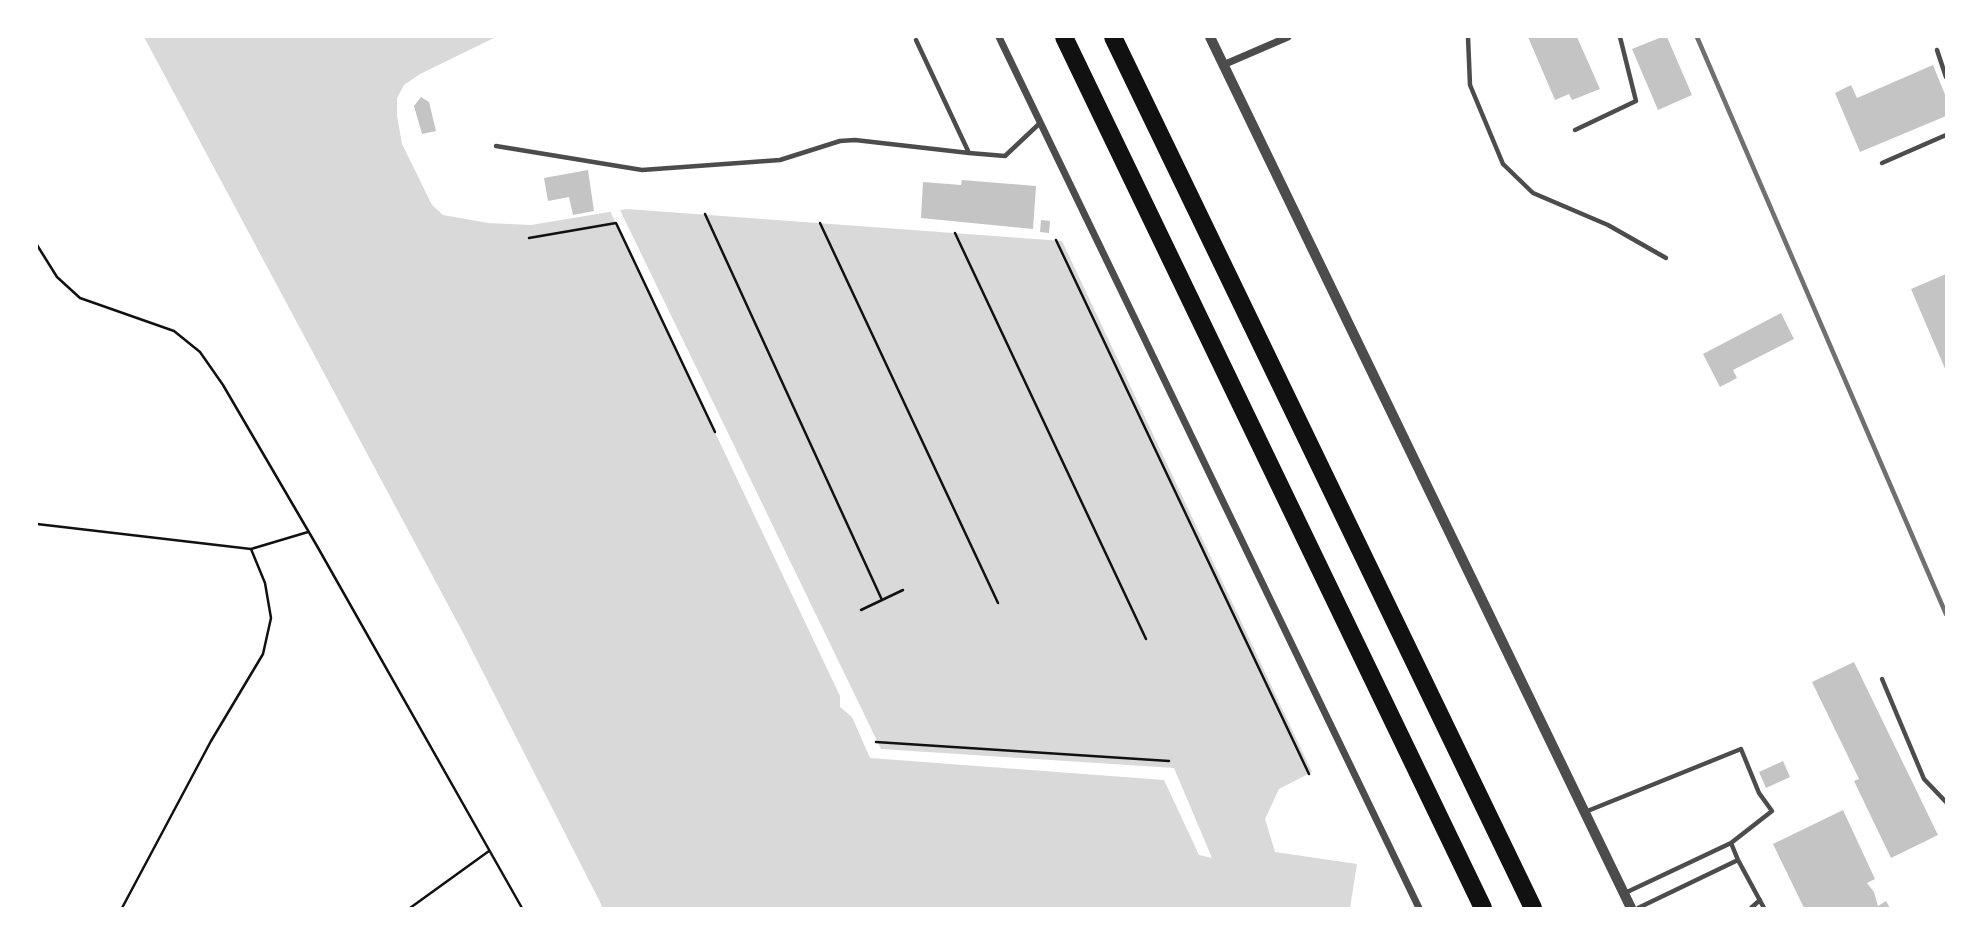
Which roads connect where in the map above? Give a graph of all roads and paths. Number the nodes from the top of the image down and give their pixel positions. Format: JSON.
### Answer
{"nodes":[{"id":1,"x":999,"y":37,"type":"edge"},
{"id":2,"x":1064,"y":37,"type":"edge"},
{"id":3,"x":1113,"y":37,"type":"edge"},
{"id":4,"x":1210,"y":37,"type":"edge"},
{"id":5,"x":1288,"y":37,"type":"edge"},
{"id":6,"x":1468,"y":37,"type":"edge"},
{"id":7,"x":1620,"y":37,"type":"edge"},
{"id":8,"x":916,"y":40,"type":"dead end"},
{"id":9,"x":1937,"y":50,"type":"dead end"},
{"id":10,"x":1223,"y":65,"type":"junction"},
{"id":11,"x":1946,"y":77,"type":"edge"},
{"id":12,"x":1040,"y":122,"type":"junction"},
{"id":13,"x":1575,"y":130,"type":"dead end"},
{"id":14,"x":1946,"y":135,"type":"edge"},
{"id":15,"x":496,"y":146,"type":"dead end"},
{"id":16,"x":969,"y":153,"type":"junction"},
{"id":17,"x":1882,"y":163,"type":"dead end"},
{"id":18,"x":705,"y":214,"type":"dead end"},
{"id":19,"x":820,"y":223,"type":"dead end"},
{"id":20,"x":955,"y":233,"type":"dead end"},
{"id":21,"x":529,"y":239,"type":"dead end"},
{"id":22,"x":1056,"y":240,"type":"dead end"},
{"id":23,"x":37,"y":245,"type":"edge"},
{"id":24,"x":1666,"y":258,"type":"dead end"},
{"id":25,"x":715,"y":432,"type":"dead end"},
{"id":26,"x":37,"y":524,"type":"edge"},
{"id":27,"x":309,"y":532,"type":"junction"},
{"id":28,"x":251,"y":549,"type":"junction"},
{"id":29,"x":903,"y":590,"type":"dead end"},
{"id":30,"x":883,"y":600,"type":"junction"},
{"id":31,"x":998,"y":603,"type":"dead end"},
{"id":32,"x":861,"y":610,"type":"dead end"},
{"id":33,"x":1146,"y":639,"type":"dead end"},
{"id":34,"x":1882,"y":679,"type":"dead end"},
{"id":35,"x":876,"y":742,"type":"dead end"},
{"id":36,"x":1169,"y":761,"type":"dead end"},
{"id":37,"x":1309,"y":774,"type":"dead end"},
{"id":38,"x":1946,"y":802,"type":"edge"},
{"id":39,"x":1584,"y":813,"type":"junction"},
{"id":40,"x":1731,"y":843,"type":"junction"},
{"id":41,"x":489,"y":851,"type":"junction"},
{"id":42,"x":1738,"y":860,"type":"junction"},
{"id":43,"x":1623,"y":894,"type":"junction"},
{"id":44,"x":1760,"y":900,"type":"junction"},
{"id":45,"x":122,"y":908,"type":"edge"},
{"id":46,"x":410,"y":908,"type":"edge"},
{"id":47,"x":522,"y":908,"type":"edge"},
{"id":48,"x":1419,"y":908,"type":"edge"},
{"id":49,"x":1483,"y":908,"type":"edge"},
{"id":50,"x":1533,"y":908,"type":"edge"},
{"id":51,"x":1630,"y":908,"type":"edge"},
{"id":52,"x":1638,"y":908,"type":"edge"},
{"id":53,"x":1751,"y":908,"type":"edge"},
{"id":54,"x":1764,"y":908,"type":"edge"}],
"edges":[{"from":1,"to":12,"type":"street"},
{"from":2,"to":49,"type":"highway"},
{"from":3,"to":50,"type":"highway"},
{"from":4,"to":10,"type":"street"},
{"from":5,"to":10,"type":"street"},
{"from":6,"to":24,"type":"lane"},
{"from":7,"to":13,"type":"lane"},
{"from":8,"to":16,"type":"lane"},
{"from":9,"to":11,"type":"lane"},
{"from":10,"to":39,"type":"street"},
{"from":12,"to":16,"type":"lane"},
{"from":12,"to":48,"type":"street"},
{"from":14,"to":17,"type":"lane"},
{"from":15,"to":16,"type":"lane"},
{"from":18,"to":30,"type":"path"},
{"from":19,"to":31,"type":"path"},
{"from":20,"to":33,"type":"path"},
{"from":21,"to":25,"type":"path"},
{"from":22,"to":37,"type":"path"},
{"from":23,"to":27,"type":"path"},
{"from":26,"to":28,"type":"path"},
{"from":27,"to":28,"type":"path"},
{"from":27,"to":41,"type":"path"},
{"from":28,"to":45,"type":"path"},
{"from":29,"to":30,"type":"path"},
{"from":30,"to":32,"type":"path"},
{"from":34,"to":38,"type":"lane"},
{"from":35,"to":36,"type":"path"},
{"from":39,"to":40,"type":"lane"},
{"from":39,"to":43,"type":"street"},
{"from":40,"to":42,"type":"lane"},
{"from":40,"to":43,"type":"lane"},
{"from":41,"to":46,"type":"path"},
{"from":41,"to":47,"type":"path"},
{"from":42,"to":44,"type":"lane"},
{"from":42,"to":52,"type":"lane"},
{"from":43,"to":51,"type":"street"},
{"from":44,"to":53,"type":"lane"},
{"from":44,"to":54,"type":"lane"}]}
